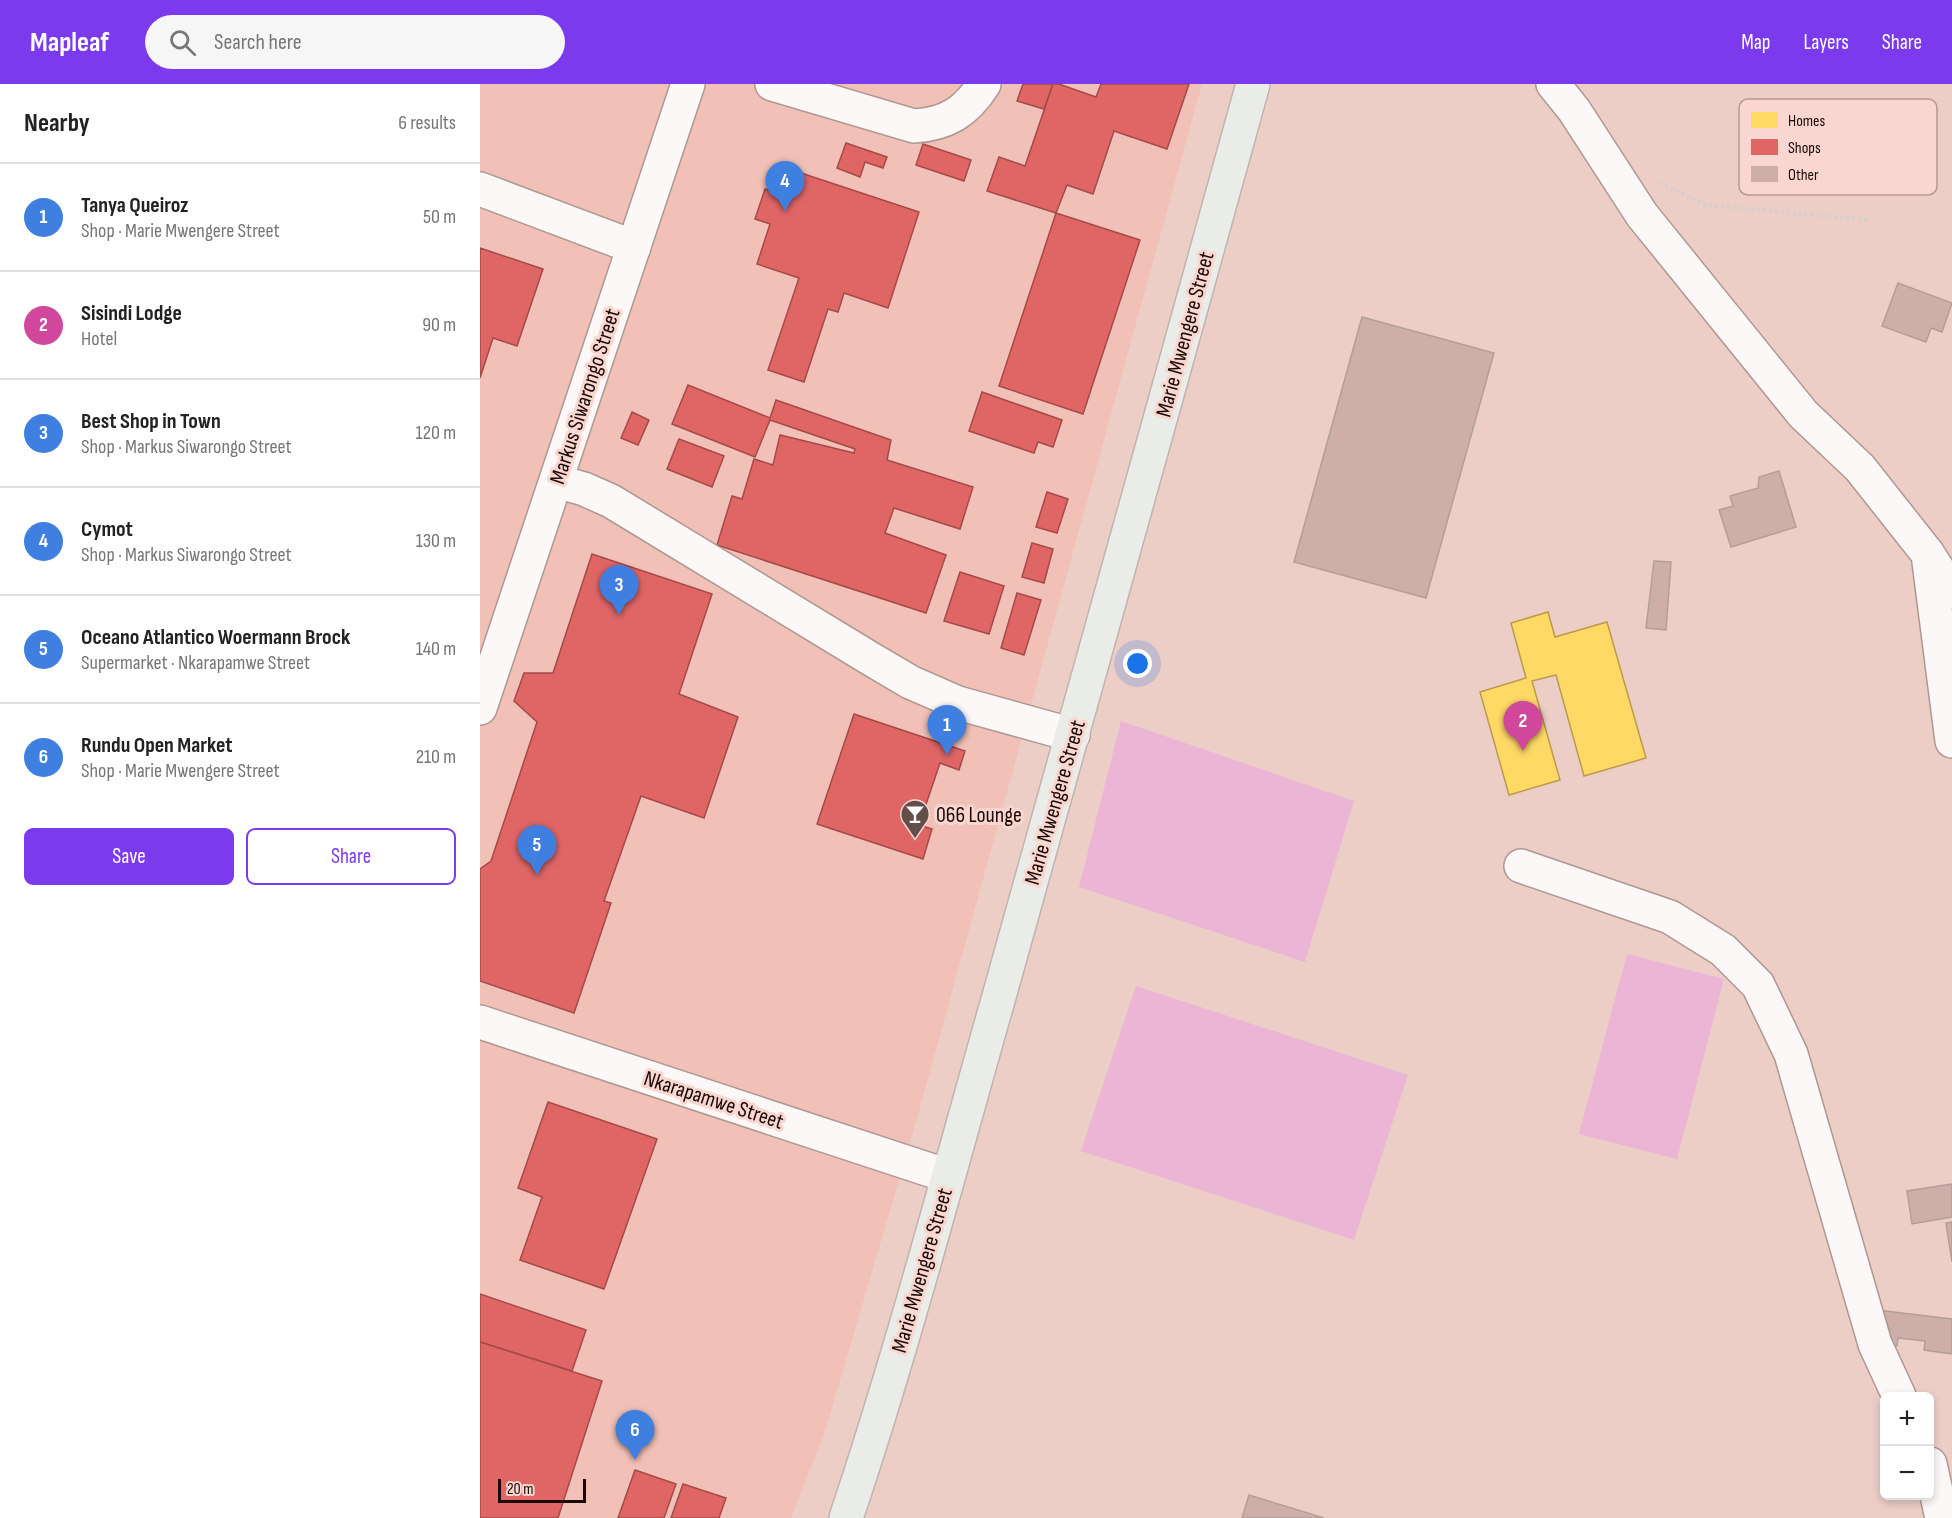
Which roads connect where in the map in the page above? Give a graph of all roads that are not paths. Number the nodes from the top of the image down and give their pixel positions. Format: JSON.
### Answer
{"nodes":[{"id":1,"x":688,"y":84,"type":"edge"},
{"id":2,"x":772,"y":84,"type":"edge"},
{"id":3,"x":984,"y":84,"type":"edge"},
{"id":4,"x":1253,"y":84,"type":"edge"},
{"id":5,"x":1553,"y":84,"type":"edge"},
{"id":6,"x":480,"y":189,"type":"edge"},
{"id":7,"x":634,"y":247,"type":"junction"},
{"id":8,"x":556,"y":481,"type":"junction"},
{"id":9,"x":1928,"y":554,"type":"junction"},
{"id":10,"x":1952,"y":592,"type":"edge"},
{"id":11,"x":480,"y":708,"type":"edge"},
{"id":12,"x":1073,"y":735,"type":"junction"},
{"id":13,"x":1952,"y":741,"type":"edge"},
{"id":14,"x":1521,"y":866,"type":"dead end"},
{"id":15,"x":480,"y":1022,"type":"edge"},
{"id":16,"x":948,"y":1176,"type":"junction"},
{"id":17,"x":1897,"y":1392,"type":"edge"},
{"id":18,"x":1934,"y":1485,"type":"edge"},
{"id":19,"x":846,"y":1518,"type":"edge"},
{"id":20,"x":1942,"y":1518,"type":"edge"}],
"edges":[{"from":1,"to":7,"type":"street","name":"Markus Siwarongo Street"},
{"from":2,"to":3,"type":"street"},
{"from":4,"to":12,"type":"main road","name":"Marie Mwengere Street"},
{"from":5,"to":9,"type":"street"},
{"from":6,"to":7,"type":"street"},
{"from":7,"to":8,"type":"street","name":"Markus Siwarongo Street"},
{"from":8,"to":11,"type":"street","name":"Markus Siwarongo Street"},
{"from":8,"to":12,"type":"street"},
{"from":9,"to":10,"type":"street"},
{"from":9,"to":13,"type":"street"},
{"from":12,"to":16,"type":"main road","name":"Marie Mwengere Street"},
{"from":14,"to":17,"type":"street"},
{"from":15,"to":16,"type":"street","name":"Nkarapamwe Street"},
{"from":16,"to":19,"type":"main road","name":"Marie Mwengere Street"},
{"from":18,"to":20,"type":"street"}]}
